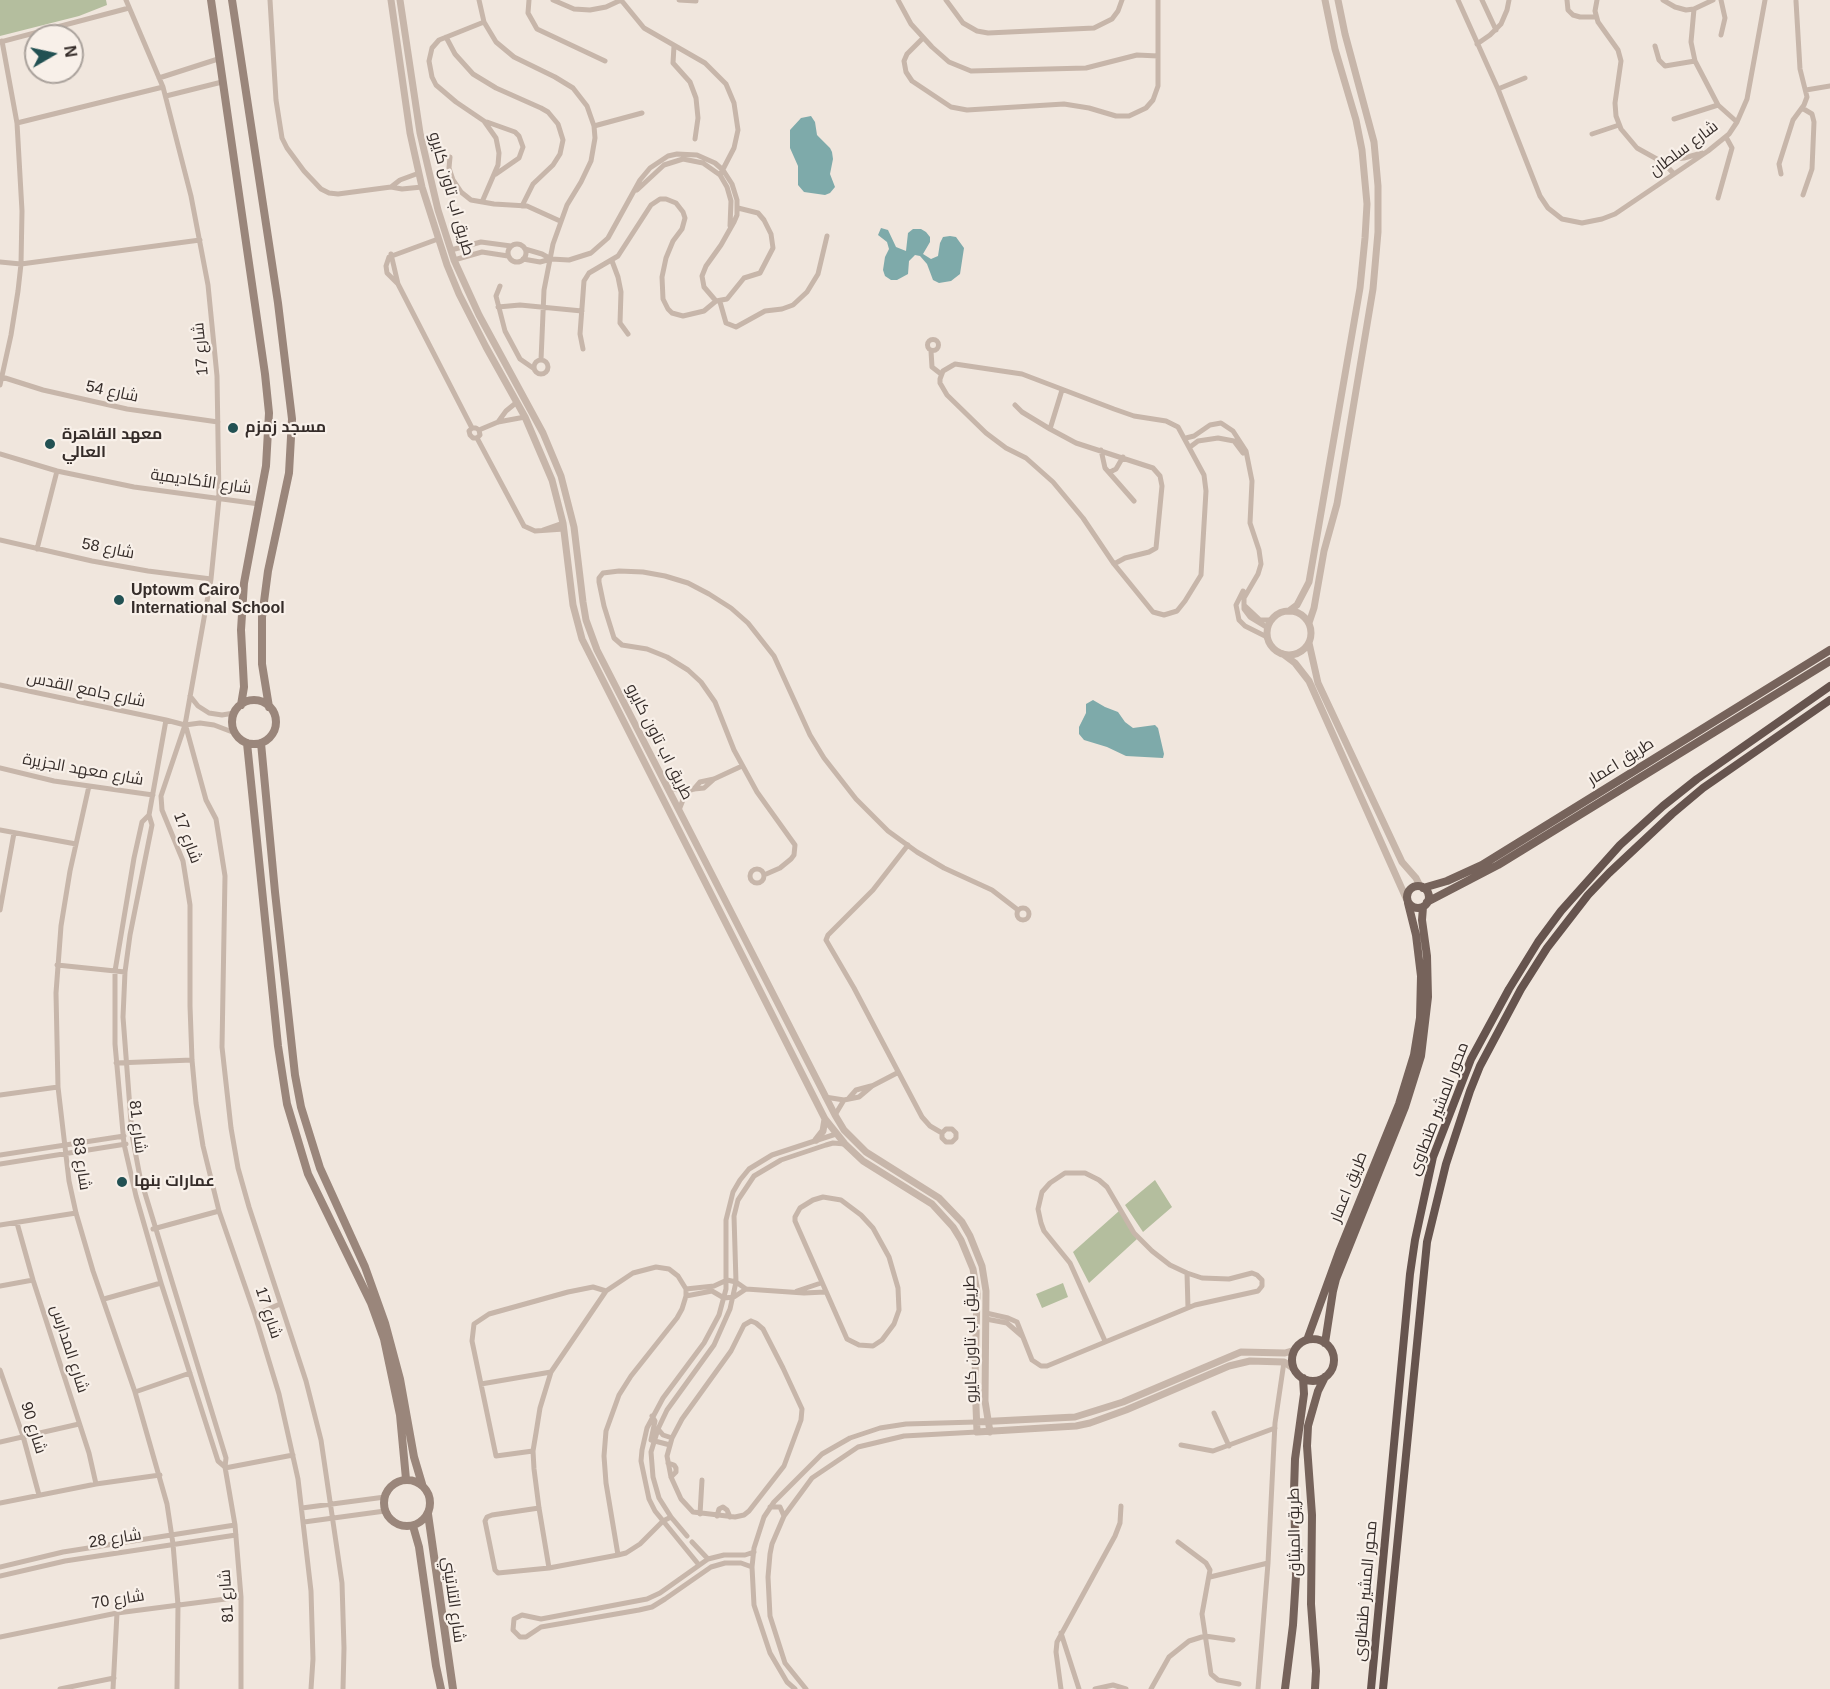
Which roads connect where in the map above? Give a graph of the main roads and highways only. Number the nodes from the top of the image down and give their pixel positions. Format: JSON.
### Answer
{"nodes":[{"id":1,"x":210,"y":0,"type":"edge"},
{"id":2,"x":232,"y":0,"type":"edge"},
{"id":3,"x":1830,"y":650,"type":"edge"},
{"id":4,"x":1830,"y":662,"type":"edge"},
{"id":5,"x":1830,"y":686,"type":"edge"},
{"id":6,"x":1830,"y":700,"type":"edge"},
{"id":7,"x":241,"y":705,"type":"junction"},
{"id":8,"x":269,"y":707,"type":"junction"},
{"id":9,"x":247,"y":743,"type":"junction"},
{"id":10,"x":261,"y":743,"type":"junction"},
{"id":11,"x":1422,"y":887,"type":"junction"},
{"id":12,"x":1407,"y":900,"type":"junction"},
{"id":13,"x":1425,"y":904,"type":"junction"},
{"id":14,"x":1308,"y":1340,"type":"junction"},
{"id":15,"x":1325,"y":1343,"type":"junction"},
{"id":16,"x":1324,"y":1377,"type":"junction"},
{"id":17,"x":1303,"y":1378,"type":"junction"},
{"id":18,"x":406,"y":1479,"type":"junction"},
{"id":19,"x":422,"y":1484,"type":"junction"},
{"id":20,"x":428,"y":1514,"type":"junction"},
{"id":21,"x":413,"y":1526,"type":"junction"},
{"id":22,"x":441,"y":1689,"type":"edge"},
{"id":23,"x":453,"y":1689,"type":"edge"},
{"id":24,"x":1285,"y":1689,"type":"edge"},
{"id":25,"x":1315,"y":1689,"type":"edge"},
{"id":26,"x":1371,"y":1689,"type":"edge"},
{"id":27,"x":1383,"y":1689,"type":"edge"}],
"edges":[{"from":1,"to":7,"type":"main road"},
{"from":2,"to":8,"type":"main road"},
{"from":3,"to":11,"type":"main road","name":"طريق اعمار"},
{"from":4,"to":13,"type":"main road","name":"طريق اعمار"},
{"from":5,"to":26,"type":"highway","name":"محور المشير طنطاوى"},
{"from":6,"to":27,"type":"highway","name":"محور المشير طنطاوى"},
{"from":7,"to":8,"type":"main road"},
{"from":7,"to":9,"type":"main road"},
{"from":8,"to":10,"type":"main road"},
{"from":9,"to":10,"type":"main road"},
{"from":9,"to":18,"type":"main road"},
{"from":10,"to":19,"type":"main road"},
{"from":11,"to":12,"type":"main road"},
{"from":11,"to":13,"type":"main road"},
{"from":12,"to":13,"type":"main road"},
{"from":12,"to":14,"type":"main road","name":"طريق اعمار"},
{"from":13,"to":15,"type":"main road","name":"طريق اعمار"},
{"from":14,"to":15,"type":"main road"},
{"from":14,"to":17,"type":"main road"},
{"from":15,"to":16,"type":"main road","name":"طريق اعمار"},
{"from":16,"to":17,"type":"main road"},
{"from":16,"to":25,"type":"main road","name":"طريق الميثاق"},
{"from":17,"to":24,"type":"main road","name":"طريق الميثاق"},
{"from":18,"to":19,"type":"main road"},
{"from":18,"to":21,"type":"main road"},
{"from":19,"to":20,"type":"main road"},
{"from":20,"to":21,"type":"main road"},
{"from":20,"to":23,"type":"main road","name":"شارع التلاتيني"},
{"from":21,"to":22,"type":"main road","name":"شارع التلاتيني"}]}
